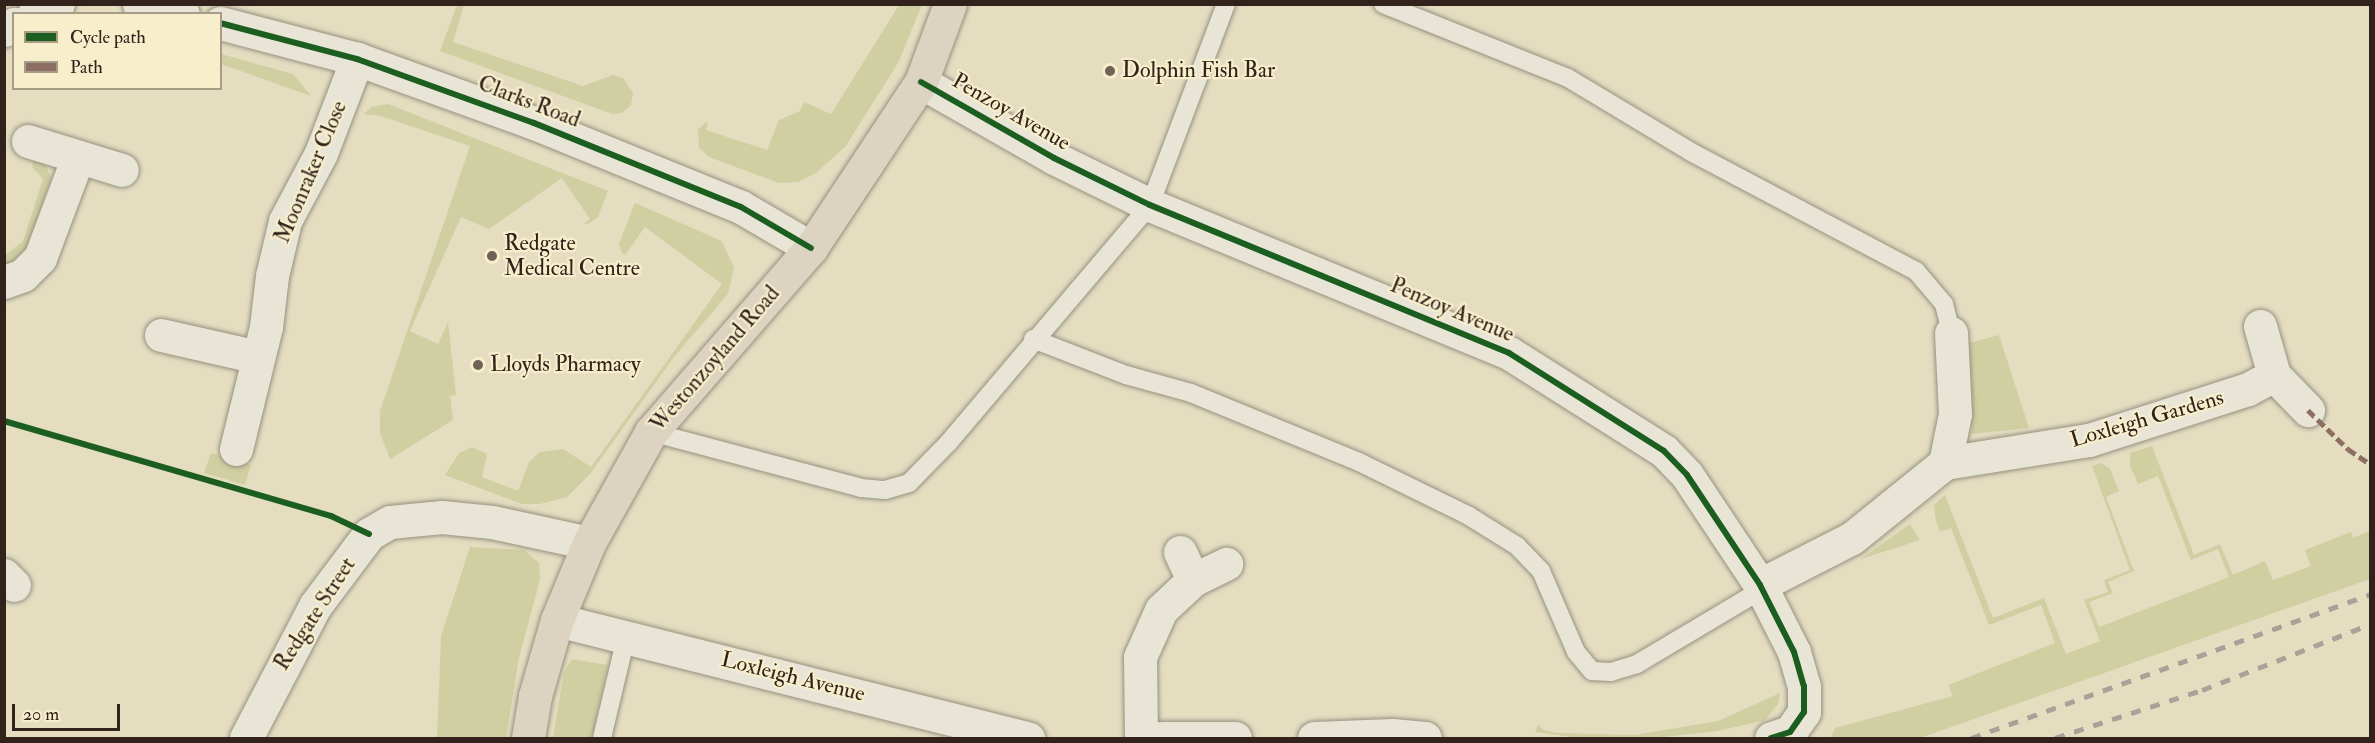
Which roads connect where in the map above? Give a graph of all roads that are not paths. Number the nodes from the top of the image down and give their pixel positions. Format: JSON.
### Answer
{"nodes":[{"id":1,"x":58,"y":4,"type":"edge"},
{"id":2,"x":139,"y":4,"type":"edge"},
{"id":3,"x":950,"y":4,"type":"edge"},
{"id":4,"x":1226,"y":4,"type":"edge"},
{"id":5,"x":1383,"y":4,"type":"edge"},
{"id":6,"x":39,"y":12,"type":"edge"},
{"id":7,"x":174,"y":12,"type":"edge"},
{"id":8,"x":222,"y":24,"type":"edge"},
{"id":9,"x":357,"y":59,"type":"junction"},
{"id":10,"x":921,"y":82,"type":"junction"},
{"id":11,"x":28,"y":141,"type":"dead end"},
{"id":12,"x":78,"y":157,"type":"junction"},
{"id":13,"x":122,"y":170,"type":"dead end"},
{"id":14,"x":1150,"y":205,"type":"junction"},
{"id":15,"x":811,"y":248,"type":"junction"},
{"id":16,"x":4,"y":282,"type":"edge"},
{"id":17,"x":2260,"y":326,"type":"dead end"},
{"id":18,"x":1951,"y":333,"type":"joint"},
{"id":19,"x":161,"y":335,"type":"dead end"},
{"id":20,"x":1033,"y":339,"type":"junction"},
{"id":21,"x":258,"y":357,"type":"junction"},
{"id":22,"x":2274,"y":375,"type":"junction"},
{"id":23,"x":2308,"y":410,"type":"dead end"},
{"id":24,"x":651,"y":432,"type":"junction"},
{"id":25,"x":236,"y":448,"type":"dead end"},
{"id":26,"x":1945,"y":463,"type":"junction"},
{"id":27,"x":589,"y":543,"type":"junction"},
{"id":28,"x":1226,"y":564,"type":"dead end"},
{"id":29,"x":1762,"y":587,"type":"junction"},
{"id":30,"x":557,"y":621,"type":"junction"},
{"id":31,"x":626,"y":637,"type":"junction"},
{"id":32,"x":1781,"y":735,"type":"edge"},
{"id":33,"x":246,"y":738,"type":"edge"},
{"id":34,"x":528,"y":738,"type":"edge"},
{"id":35,"x":602,"y":738,"type":"edge"},
{"id":36,"x":1021,"y":738,"type":"edge"},
{"id":37,"x":1141,"y":738,"type":"edge"},
{"id":38,"x":1161,"y":738,"type":"edge"},
{"id":39,"x":1235,"y":738,"type":"edge"},
{"id":40,"x":1314,"y":738,"type":"edge"},
{"id":41,"x":1425,"y":738,"type":"edge"}],
"edges":[{"from":1,"to":6,"type":"street"},
{"from":2,"to":7,"type":"street"},
{"from":3,"to":10,"type":"main road","name":"Westonzoyland Road"},
{"from":4,"to":14,"type":"lane"},
{"from":5,"to":18,"type":"lane"},
{"from":8,"to":9,"type":"street","name":"Clarks Road"},
{"from":9,"to":15,"type":"street","name":"Clarks Road"},
{"from":9,"to":21,"type":"street","name":"Moonraker Close"},
{"from":10,"to":14,"type":"street","name":"Penzoy Avenue"},
{"from":10,"to":15,"type":"main road","name":"Westonzoyland Road"},
{"from":11,"to":12,"type":"street"},
{"from":12,"to":13,"type":"street"},
{"from":12,"to":16,"type":"street"},
{"from":14,"to":20,"type":"lane"},
{"from":14,"to":29,"type":"street","name":"Penzoy Avenue"},
{"from":15,"to":24,"type":"main road","name":"Westonzoyland Road"},
{"from":17,"to":22,"type":"street"},
{"from":18,"to":26,"type":"street"},
{"from":19,"to":21,"type":"street"},
{"from":20,"to":24,"type":"lane"},
{"from":20,"to":29,"type":"lane"},
{"from":21,"to":25,"type":"street","name":"Moonraker Close"},
{"from":22,"to":23,"type":"street"},
{"from":22,"to":26,"type":"street","name":"Loxleigh Gardens"},
{"from":24,"to":27,"type":"main road","name":"Westonzoyland Road"},
{"from":26,"to":29,"type":"street"},
{"from":27,"to":30,"type":"main road","name":"Westonzoyland Road"},
{"from":27,"to":33,"type":"street","name":"Redgate Street"},
{"from":28,"to":37,"type":"street"},
{"from":29,"to":32,"type":"street","name":"Penzoy Avenue"},
{"from":30,"to":31,"type":"street","name":"Loxleigh Avenue"},
{"from":30,"to":34,"type":"main road","name":"Westonzoyland Road"},
{"from":31,"to":35,"type":"lane"},
{"from":31,"to":36,"type":"street","name":"Loxleigh Avenue"},
{"from":38,"to":39,"type":"street"},
{"from":40,"to":41,"type":"street"}]}
